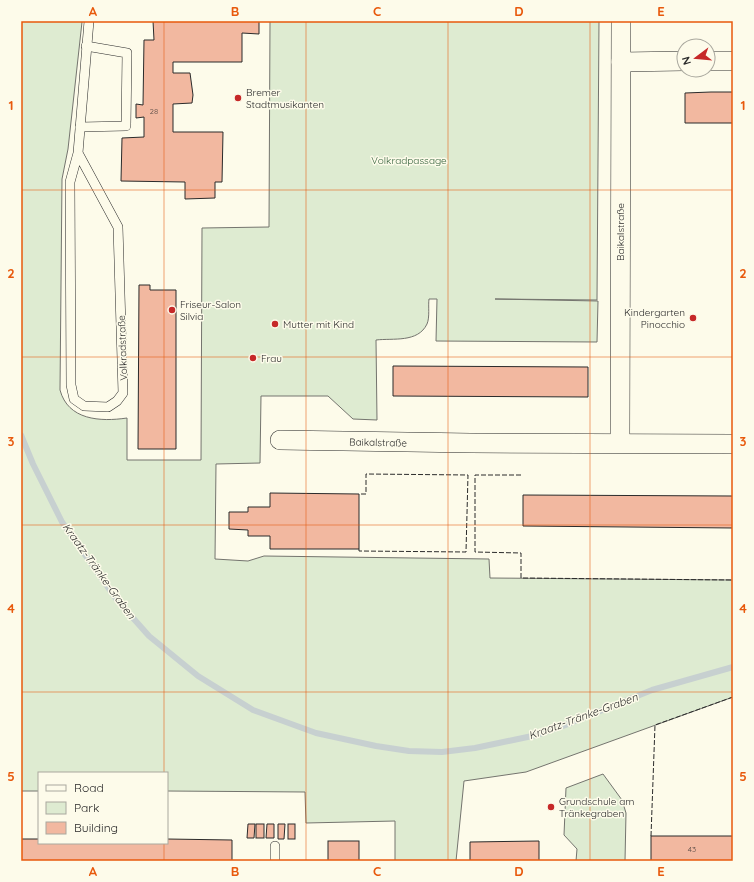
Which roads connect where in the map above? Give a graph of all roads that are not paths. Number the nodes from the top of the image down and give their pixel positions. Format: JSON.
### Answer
{"nodes":[{"id":1,"x":89,"y":21,"type":"edge"},
{"id":2,"x":621,"y":21,"type":"edge"},
{"id":3,"x":86,"y":46,"type":"junction"},
{"id":4,"x":676,"y":61,"type":"edge"},
{"id":5,"x":716,"y":61,"type":"edge"},
{"id":6,"x":733,"y":61,"type":"edge"},
{"id":7,"x":621,"y":62,"type":"junction"},
{"id":8,"x":80,"y":127,"type":"junction"},
{"id":9,"x":78,"y":153,"type":"junction"},
{"id":10,"x":280,"y":440,"type":"dead end"},
{"id":11,"x":620,"y":443,"type":"junction"},
{"id":12,"x":733,"y":444,"type":"edge"},
{"id":13,"x":275,"y":846,"type":"dead end"},
{"id":14,"x":275,"y":861,"type":"edge"}],
"edges":[{"from":1,"to":3,"type":"lane","name":"Volkradstraße"},
{"from":2,"to":7,"type":"street","name":"Baikalstraße"},
{"from":3,"to":8,"type":"lane","name":"Volkradstraße"},
{"from":3,"to":8,"type":"lane"},
{"from":4,"to":7,"type":"street"},
{"from":5,"to":6,"type":"street"},
{"from":7,"to":11,"type":"street","name":"Baikalstraße"},
{"from":8,"to":9,"type":"lane","name":"Volkradstraße"},
{"from":9,"to":9,"type":"lane","name":"Volkradstraße"},
{"from":10,"to":11,"type":"street","name":"Baikalstraße"},
{"from":11,"to":12,"type":"street","name":"Baikalstraße"},
{"from":13,"to":14,"type":"lane"}]}
